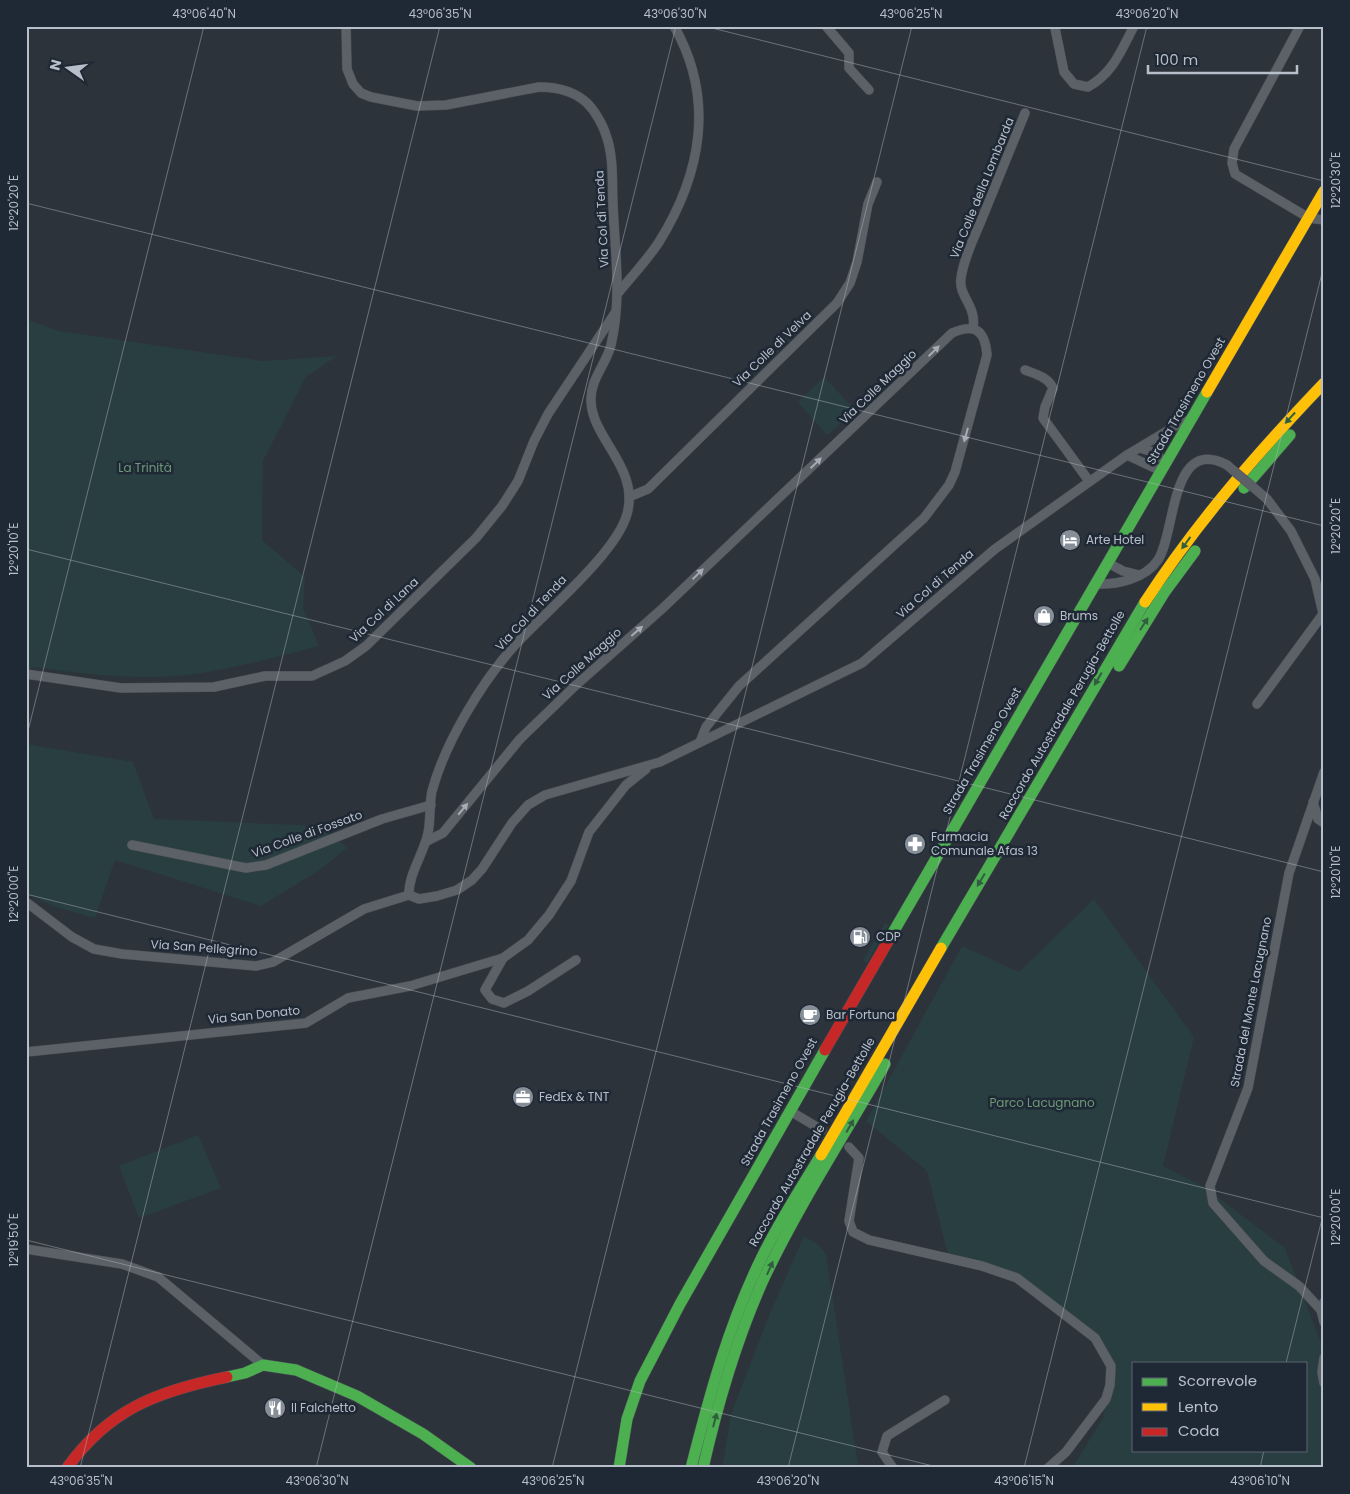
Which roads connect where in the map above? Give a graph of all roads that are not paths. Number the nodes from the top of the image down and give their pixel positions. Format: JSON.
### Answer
{"nodes":[{"id":1,"x":346,"y":26,"type":"edge"},
{"id":2,"x":674,"y":26,"type":"edge"},
{"id":3,"x":826,"y":26,"type":"edge"},
{"id":4,"x":1134,"y":26,"type":"edge"},
{"id":5,"x":1300,"y":26,"type":"edge"},
{"id":6,"x":1055,"y":28,"type":"dead end"},
{"id":7,"x":869,"y":90,"type":"dead end"},
{"id":8,"x":1025,"y":113,"type":"dead end"},
{"id":9,"x":877,"y":182,"type":"dead end"},
{"id":10,"x":1324,"y":191,"type":"edge"},
{"id":11,"x":1308,"y":218,"type":"junction"},
{"id":12,"x":1324,"y":220,"type":"edge"},
{"id":13,"x":619,"y":292,"type":"junction"},
{"id":14,"x":618,"y":308,"type":"junction"},
{"id":15,"x":972,"y":328,"type":"junction"},
{"id":16,"x":1024,"y":370,"type":"dead end"},
{"id":17,"x":1324,"y":383,"type":"edge"},
{"id":18,"x":1324,"y":398,"type":"edge"},
{"id":19,"x":1190,"y":420,"type":"junction"},
{"id":20,"x":1140,"y":448,"type":"junction"},
{"id":21,"x":1128,"y":456,"type":"junction"},
{"id":22,"x":1164,"y":467,"type":"junction"},
{"id":23,"x":1089,"y":481,"type":"junction"},
{"id":24,"x":629,"y":497,"type":"junction"},
{"id":25,"x":1108,"y":563,"type":"junction"},
{"id":26,"x":1324,"y":572,"type":"edge"},
{"id":27,"x":1139,"y":575,"type":"junction"},
{"id":28,"x":1315,"y":579,"type":"junction"},
{"id":29,"x":1095,"y":584,"type":"junction"},
{"id":30,"x":1323,"y":616,"type":"edge"},
{"id":31,"x":26,"y":674,"type":"edge"},
{"id":32,"x":1257,"y":704,"type":"dead end"},
{"id":33,"x":700,"y":742,"type":"junction"},
{"id":34,"x":648,"y":766,"type":"junction"},
{"id":35,"x":1324,"y":772,"type":"edge"},
{"id":36,"x":1313,"y":802,"type":"junction"},
{"id":37,"x":431,"y":805,"type":"junction"},
{"id":38,"x":1324,"y":823,"type":"edge"},
{"id":39,"x":427,"y":841,"type":"junction"},
{"id":40,"x":132,"y":845,"type":"dead end"},
{"id":41,"x":409,"y":895,"type":"junction"},
{"id":42,"x":26,"y":902,"type":"edge"},
{"id":43,"x":503,"y":958,"type":"junction"},
{"id":44,"x":576,"y":960,"type":"dead end"},
{"id":45,"x":26,"y":1052,"type":"edge"},
{"id":46,"x":790,"y":1111,"type":"junction"},
{"id":47,"x":822,"y":1130,"type":"dead end"},
{"id":48,"x":849,"y":1147,"type":"dead end"},
{"id":49,"x":26,"y":1250,"type":"edge"},
{"id":50,"x":1322,"y":1306,"type":"edge"},
{"id":51,"x":1324,"y":1322,"type":"edge"},
{"id":52,"x":1324,"y":1358,"type":"edge"},
{"id":53,"x":263,"y":1365,"type":"junction"},
{"id":54,"x":1324,"y":1383,"type":"edge"},
{"id":55,"x":946,"y":1400,"type":"dead end"},
{"id":56,"x":67,"y":1468,"type":"edge"},
{"id":57,"x":471,"y":1468,"type":"edge"},
{"id":58,"x":619,"y":1468,"type":"edge"},
{"id":59,"x":691,"y":1468,"type":"edge"},
{"id":60,"x":704,"y":1468,"type":"edge"},
{"id":61,"x":893,"y":1468,"type":"edge"},
{"id":62,"x":1048,"y":1468,"type":"edge"}],
"edges":[{"from":1,"to":13,"type":"street","name":"Via Col di Tenda"},
{"from":2,"to":13,"type":"street"},
{"from":3,"to":7,"type":"street"},
{"from":4,"to":6,"type":"street"},
{"from":5,"to":11,"type":"street"},
{"from":8,"to":15,"type":"street","name":"Via Colle della Lombarda"},
{"from":9,"to":24,"type":"street","name":"Via Colle di Velva"},
{"from":10,"to":11,"type":"main road","name":"Strada Trasimeno Ovest"},
{"from":11,"to":12,"type":"street"},
{"from":11,"to":19,"type":"main road","name":"Strada Trasimeno Ovest"},
{"from":13,"to":14,"type":"street","name":"Via Col di Tenda"},
{"from":14,"to":24,"type":"street","name":"Via Col di Tenda"},
{"from":14,"to":31,"type":"street","name":"Via Col di Lana"},
{"from":15,"to":33,"type":"street","one_way":true},
{"from":39,"to":15,"type":"street","name":"Via Colle Maggio","one_way":true},
{"from":16,"to":23,"type":"street"},
{"from":17,"to":59,"type":"main road","name":"Raccordo Autostradale Perugia-Bettolle","one_way":true},
{"from":60,"to":18,"type":"main road","one_way":true},
{"from":19,"to":20,"type":"street","name":"Via Col di Tenda"},
{"from":19,"to":22,"type":"main road","name":"Strada Trasimeno Ovest"},
{"from":20,"to":21,"type":"street","name":"Via Col di Tenda"},
{"from":20,"to":22,"type":"street"},
{"from":21,"to":22,"type":"street"},
{"from":21,"to":23,"type":"street","name":"Via Col di Tenda"},
{"from":22,"to":25,"type":"main road","name":"Strada Trasimeno Ovest"},
{"from":23,"to":33,"type":"street","name":"Via Col di Tenda"},
{"from":24,"to":37,"type":"street","name":"Via Col di Tenda"},
{"from":25,"to":27,"type":"street"},
{"from":25,"to":29,"type":"main road","name":"Strada Trasimeno Ovest"},
{"from":26,"to":28,"type":"street"},
{"from":27,"to":28,"type":"street","bridge":true},
{"from":27,"to":29,"type":"street"},
{"from":28,"to":30,"type":"street"},
{"from":29,"to":46,"type":"main road","name":"Strada Trasimeno Ovest"},
{"from":30,"to":32,"type":"street"},
{"from":33,"to":34,"type":"street","name":"Via Col di Tenda"},
{"from":34,"to":41,"type":"street","name":"Via Col di Tenda"},
{"from":34,"to":43,"type":"street","name":"Via San Donato"},
{"from":35,"to":36,"type":"street","name":"Strada del Monte Lacugnano"},
{"from":36,"to":38,"type":"street"},
{"from":36,"to":50,"type":"street","name":"Strada del Monte Lacugnano"},
{"from":37,"to":39,"type":"street","name":"Via Col di Tenda"},
{"from":37,"to":40,"type":"street","name":"Via Colle di Fossato"},
{"from":39,"to":41,"type":"street","name":"Via Col di Tenda"},
{"from":41,"to":42,"type":"street","name":"Via San Pellegrino"},
{"from":43,"to":44,"type":"street","name":"Via San Donato"},
{"from":43,"to":45,"type":"street","name":"Via San Donato"},
{"from":46,"to":47,"type":"street"},
{"from":46,"to":58,"type":"main road","name":"Strada Trasimeno Ovest"},
{"from":48,"to":62,"type":"street"},
{"from":49,"to":53,"type":"street"},
{"from":50,"to":51,"type":"street","name":"Strada del Monte Lacugnano"},
{"from":52,"to":54,"type":"street"},
{"from":53,"to":56,"type":"main road"},
{"from":53,"to":57,"type":"main road"},
{"from":55,"to":61,"type":"street"}]}
